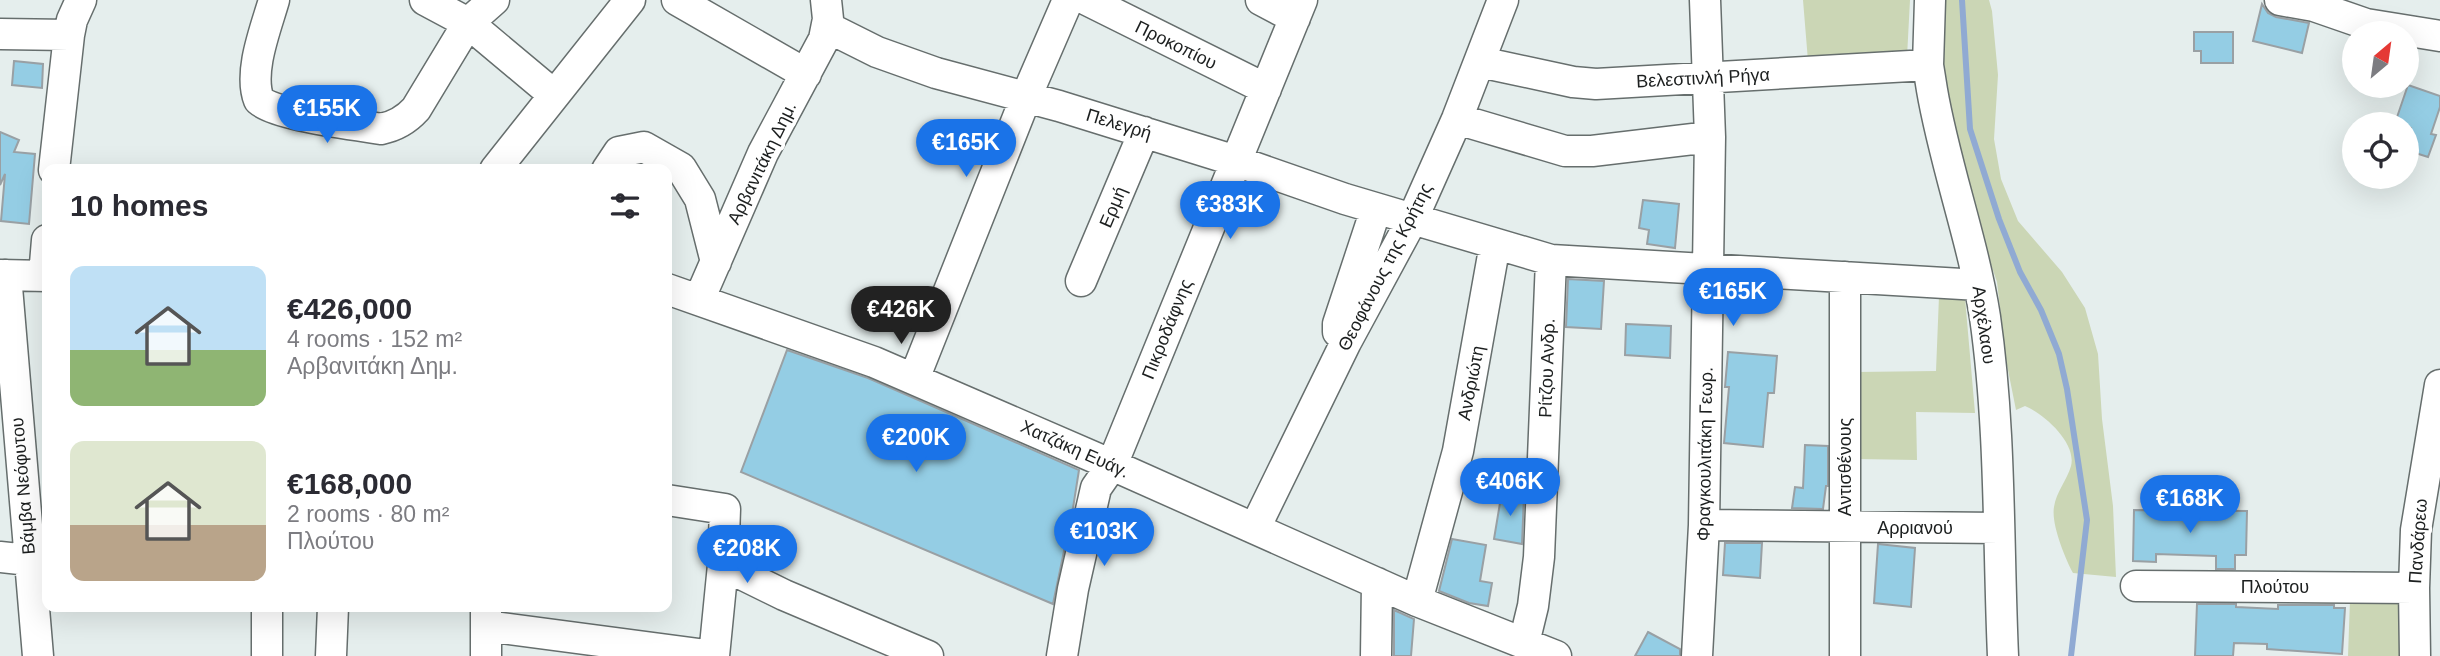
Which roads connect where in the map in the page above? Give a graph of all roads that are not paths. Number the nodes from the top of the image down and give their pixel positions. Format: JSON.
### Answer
{"nodes":[{"id":1,"x":81,"y":0,"type":"edge"},
{"id":2,"x":274,"y":0,"type":"edge"},
{"id":3,"x":425,"y":0,"type":"edge"},
{"id":4,"x":494,"y":0,"type":"edge"},
{"id":5,"x":630,"y":0,"type":"edge"},
{"id":6,"x":677,"y":0,"type":"edge"},
{"id":7,"x":1068,"y":0,"type":"edge"},
{"id":8,"x":1087,"y":0,"type":"edge"},
{"id":9,"x":1261,"y":0,"type":"edge"},
{"id":10,"x":1503,"y":0,"type":"edge"},
{"id":11,"x":1705,"y":0,"type":"edge"},
{"id":12,"x":1930,"y":0,"type":"edge"},
{"id":13,"x":2280,"y":0,"type":"edge"},
{"id":14,"x":1299,"y":9,"type":"edge"},
{"id":15,"x":827,"y":14,"type":"edge"},
{"id":16,"x":468,"y":23,"type":"junction"},
{"id":17,"x":0,"y":34,"type":"edge"},
{"id":18,"x":69,"y":35,"type":"junction"},
{"id":19,"x":2440,"y":36,"type":"edge"},
{"id":20,"x":1480,"y":62,"type":"junction"},
{"id":21,"x":1928,"y":65,"type":"junction"},
{"id":22,"x":806,"y":74,"type":"junction"},
{"id":23,"x":1709,"y":78,"type":"junction"},
{"id":24,"x":1266,"y":89,"type":"junction"},
{"id":25,"x":554,"y":95,"type":"junction"},
{"id":26,"x":1026,"y":97,"type":"junction"},
{"id":27,"x":1457,"y":119,"type":"junction"},
{"id":28,"x":1144,"y":132,"type":"junction"},
{"id":29,"x":1710,"y":137,"type":"junction"},
{"id":30,"x":1236,"y":161,"type":"junction"},
{"id":31,"x":55,"y":164,"type":"edge"},
{"id":32,"x":500,"y":164,"type":"edge"},
{"id":33,"x":611,"y":164,"type":"edge"},
{"id":34,"x":1376,"y":209,"type":"junction"},
{"id":35,"x":1412,"y":220,"type":"junction"},
{"id":36,"x":1495,"y":244,"type":"junction"},
{"id":37,"x":1551,"y":260,"type":"junction"},
{"id":38,"x":716,"y":262,"type":"junction"},
{"id":39,"x":1709,"y":268,"type":"junction"},
{"id":40,"x":3,"y":275,"type":"edge"},
{"id":41,"x":42,"y":276,"type":"edge"},
{"id":42,"x":1845,"y":277,"type":"junction"},
{"id":43,"x":1082,"y":281,"type":"dead end"},
{"id":44,"x":1979,"y":285,"type":"junction"},
{"id":45,"x":672,"y":291,"type":"edge"},
{"id":46,"x":699,"y":300,"type":"junction"},
{"id":47,"x":1346,"y":342,"type":"junction"},
{"id":48,"x":914,"y":379,"type":"junction"},
{"id":49,"x":2440,"y":385,"type":"edge"},
{"id":50,"x":1112,"y":465,"type":"junction"},
{"id":51,"x":672,"y":501,"type":"edge"},
{"id":52,"x":1704,"y":525,"type":"junction"},
{"id":53,"x":1255,"y":528,"type":"junction"},
{"id":54,"x":1844,"y":528,"type":"junction"},
{"id":55,"x":1999,"y":528,"type":"junction"},
{"id":56,"x":25,"y":560,"type":"edge"},
{"id":57,"x":723,"y":565,"type":"junction"},
{"id":58,"x":1377,"y":583,"type":"junction"},
{"id":59,"x":2136,"y":586,"type":"dead end"},
{"id":60,"x":2414,"y":588,"type":"junction"},
{"id":61,"x":1417,"y":601,"type":"junction"},
{"id":62,"x":267,"y":612,"type":"edge"},
{"id":63,"x":332,"y":612,"type":"edge"},
{"id":64,"x":486,"y":617,"type":"edge"},
{"id":65,"x":1524,"y":643,"type":"junction"},
{"id":66,"x":38,"y":656,"type":"edge"},
{"id":67,"x":267,"y":656,"type":"edge"},
{"id":68,"x":331,"y":656,"type":"edge"},
{"id":69,"x":486,"y":656,"type":"edge"},
{"id":70,"x":714,"y":656,"type":"edge"},
{"id":71,"x":928,"y":656,"type":"edge"},
{"id":72,"x":1062,"y":656,"type":"edge"},
{"id":73,"x":1376,"y":656,"type":"edge"},
{"id":74,"x":1556,"y":656,"type":"edge"},
{"id":75,"x":1697,"y":656,"type":"edge"},
{"id":76,"x":1845,"y":656,"type":"edge"},
{"id":77,"x":2003,"y":656,"type":"edge"},
{"id":78,"x":2415,"y":656,"type":"edge"}],
"edges":[{"from":1,"to":18,"type":"street"},
{"from":2,"to":16,"type":"street"},
{"from":3,"to":16,"type":"street"},
{"from":4,"to":16,"type":"street"},
{"from":5,"to":25,"type":"street"},
{"from":6,"to":22,"type":"street"},
{"from":7,"to":26,"type":"street"},
{"from":8,"to":24,"type":"street","name":"Προκοπίου"},
{"from":9,"to":14,"type":"street"},
{"from":10,"to":20,"type":"street","name":"Θεοφάνους της Κρήτης"},
{"from":11,"to":23,"type":"street","name":"Φραγκουλιτάκη Γεωρ."},
{"from":12,"to":21,"type":"street","name":"Αρχέλαου"},
{"from":13,"to":19,"type":"street"},
{"from":14,"to":24,"type":"street","name":"Πικροδάφνης"},
{"from":15,"to":22,"type":"street","name":"Αρβανιτάκη Δημ."},
{"from":15,"to":26,"type":"street","name":"Πελεγρή"},
{"from":16,"to":25,"type":"street"},
{"from":17,"to":18,"type":"street"},
{"from":18,"to":31,"type":"street"},
{"from":20,"to":23,"type":"street","name":"Βελεστινλή Ρήγα"},
{"from":20,"to":27,"type":"street","name":"Θεοφάνους της Κρήτης"},
{"from":21,"to":23,"type":"street","name":"Βελεστινλή Ρήγα"},
{"from":21,"to":44,"type":"street","name":"Αρχέλαου"},
{"from":22,"to":38,"type":"street","name":"Αρβανιτάκη Δημ."},
{"from":23,"to":29,"type":"street","name":"Φραγκουλιτάκη Γεωρ."},
{"from":24,"to":30,"type":"street","name":"Πικροδάφνης"},
{"from":25,"to":32,"type":"street"},
{"from":26,"to":28,"type":"street","name":"Πελεγρή"},
{"from":26,"to":48,"type":"street"},
{"from":27,"to":29,"type":"street"},
{"from":27,"to":35,"type":"street","name":"Θεοφάνους της Κρήτης"},
{"from":28,"to":30,"type":"street","name":"Πελεγρή"},
{"from":28,"to":43,"type":"street","name":"Ερμή"},
{"from":29,"to":39,"type":"street","name":"Φραγκουλιτάκη Γεωρ."},
{"from":30,"to":34,"type":"street","name":"Πελεγρή"},
{"from":30,"to":50,"type":"street","name":"Πικροδάφνης"},
{"from":33,"to":38,"type":"street"},
{"from":34,"to":35,"type":"street","name":"Πελεγρή"},
{"from":34,"to":47,"type":"street"},
{"from":35,"to":36,"type":"street","name":"Πελεγρή"},
{"from":35,"to":47,"type":"street","name":"Θεοφάνους της Κρήτης"},
{"from":36,"to":37,"type":"street","name":"Πελεγρή"},
{"from":36,"to":61,"type":"street","name":"Ανδριώτη"},
{"from":37,"to":39,"type":"street","name":"Πελεγρή"},
{"from":37,"to":65,"type":"street","name":"Ρίτζου Ανδρ."},
{"from":38,"to":46,"type":"street","name":"Αρβανιτάκη Δημ."},
{"from":39,"to":42,"type":"street","name":"Πελεγρή"},
{"from":39,"to":52,"type":"street","name":"Φραγκουλιτάκη Γεωρ."},
{"from":40,"to":41,"type":"street"},
{"from":40,"to":56,"type":"street","name":"Βάμβα Νεόφυτου"},
{"from":42,"to":44,"type":"street","name":"Πελεγρή"},
{"from":42,"to":54,"type":"street","name":"Αντισθένους"},
{"from":44,"to":55,"type":"street","name":"Αρχέλαου"},
{"from":45,"to":46,"type":"street","name":"Χατζάκη Ευάγ."},
{"from":46,"to":48,"type":"street","name":"Χατζάκη Ευάγ."},
{"from":47,"to":53,"type":"street","name":"Θεοφάνους της Κρήτης"},
{"from":48,"to":50,"type":"street","name":"Χατζάκη Ευάγ."},
{"from":49,"to":60,"type":"street","name":"Πανδάρεω"},
{"from":50,"to":53,"type":"street","name":"Χατζάκη Ευάγ."},
{"from":50,"to":72,"type":"street"},
{"from":51,"to":57,"type":"street"},
{"from":52,"to":54,"type":"street","name":"Αρριανού"},
{"from":52,"to":75,"type":"street","name":"Φραγκουλιτάκη Γεωρ."},
{"from":53,"to":58,"type":"street","name":"Χατζάκη Ευάγ."},
{"from":54,"to":55,"type":"street","name":"Αρριανού"},
{"from":54,"to":76,"type":"street","name":"Αντισθένους"},
{"from":55,"to":77,"type":"street","name":"Αρχέλαου"},
{"from":56,"to":66,"type":"street","name":"Βάμβα Νεόφυτου"},
{"from":57,"to":70,"type":"street"},
{"from":57,"to":71,"type":"street"},
{"from":58,"to":61,"type":"street","name":"Χατζάκη Ευάγ."},
{"from":58,"to":73,"type":"street"},
{"from":59,"to":60,"type":"street","name":"Πλούτου"},
{"from":60,"to":78,"type":"street","name":"Πανδάρεω"},
{"from":61,"to":65,"type":"street","name":"Χατζάκη Ευάγ."},
{"from":62,"to":67,"type":"street"},
{"from":63,"to":68,"type":"street"},
{"from":64,"to":69,"type":"street"},
{"from":64,"to":70,"type":"street"},
{"from":65,"to":74,"type":"street","name":"Χατζάκη Ευάγ."}]}
